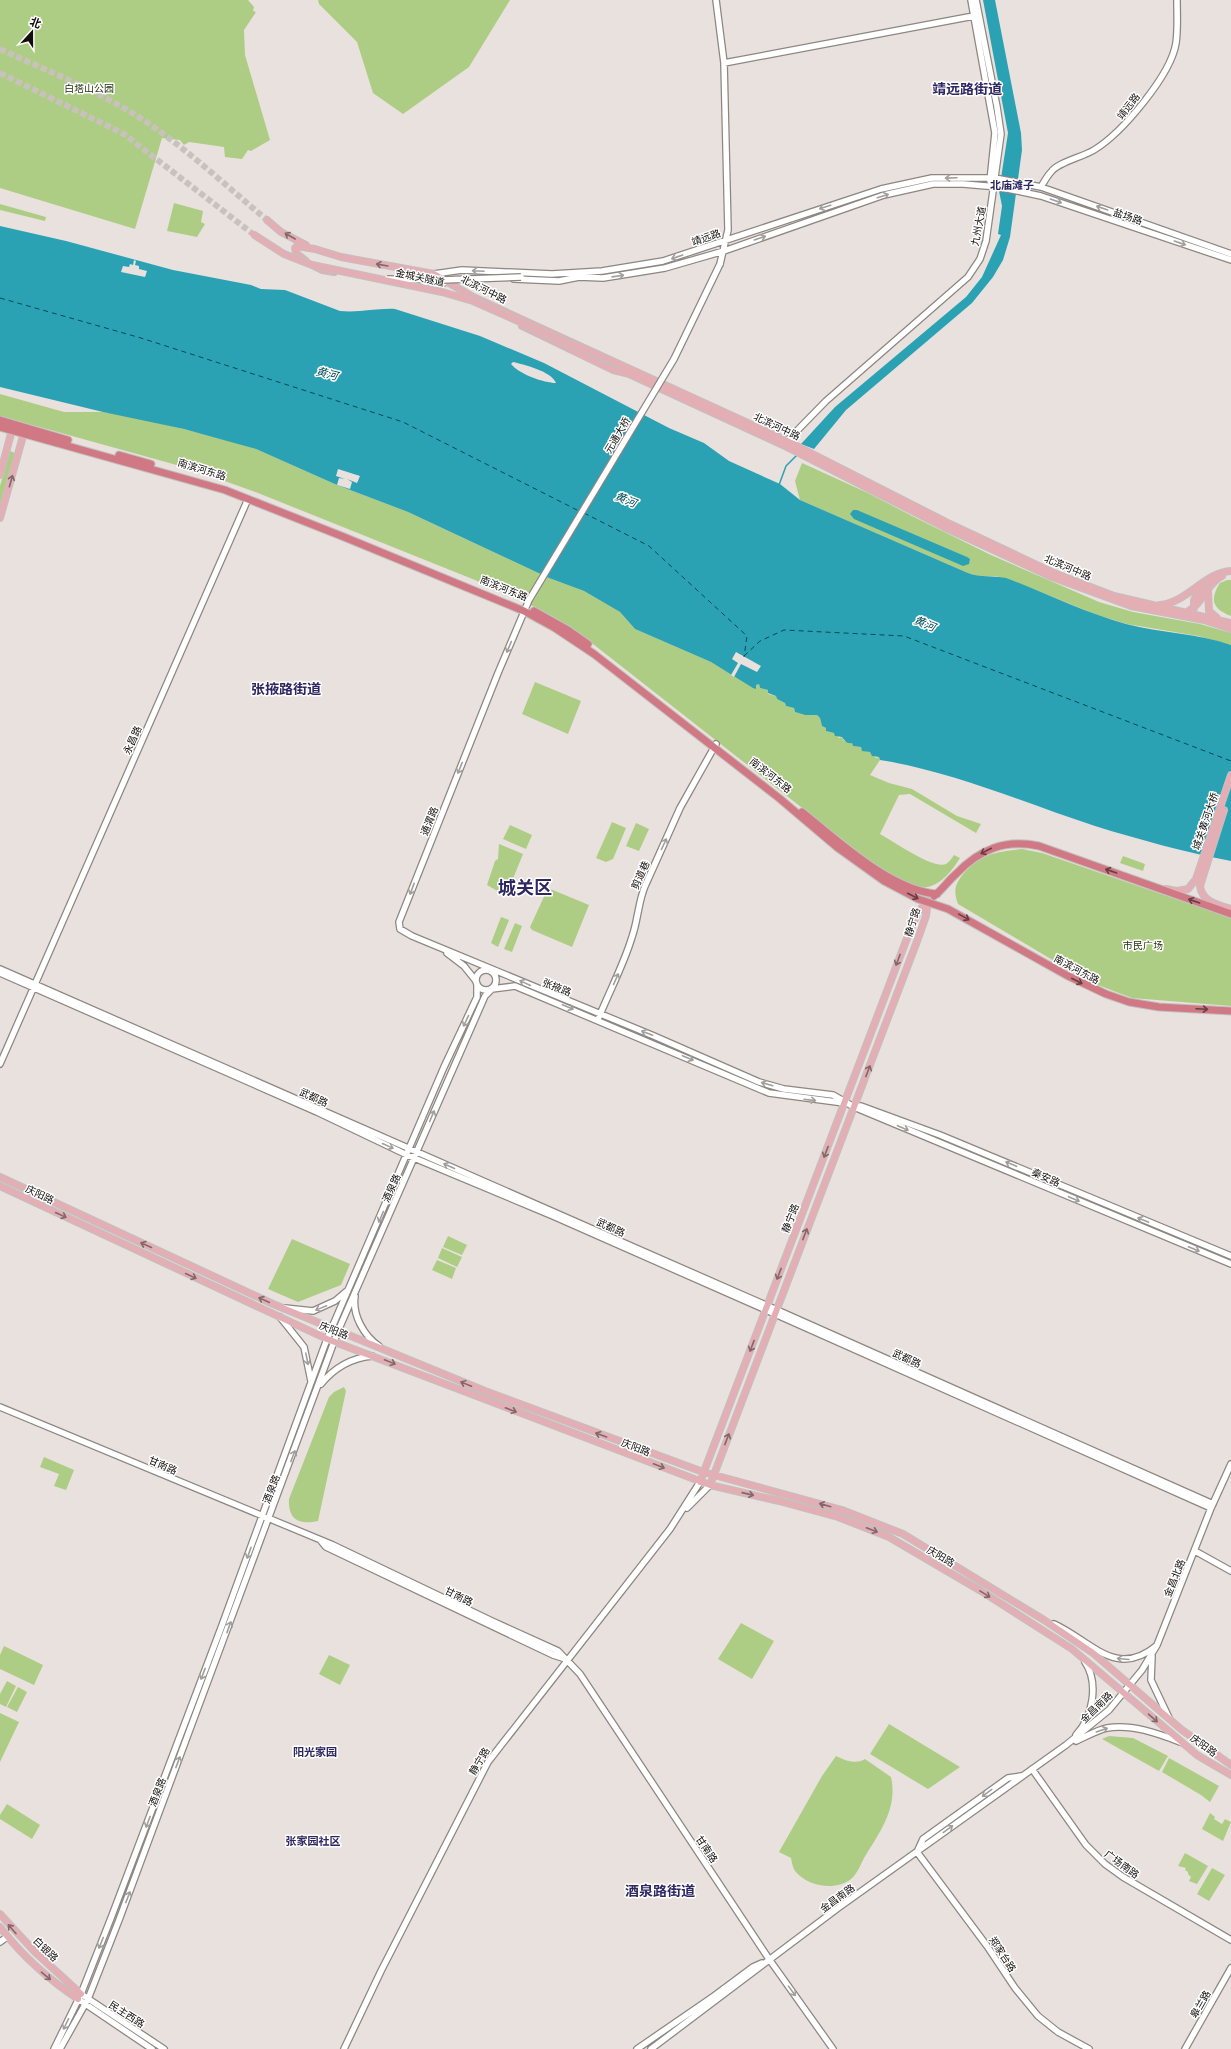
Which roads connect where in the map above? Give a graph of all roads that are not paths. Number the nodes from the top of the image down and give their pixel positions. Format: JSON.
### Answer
{"nodes":[{"id":1,"x":716,"y":0,"type":"edge"},
{"id":2,"x":971,"y":0,"type":"edge"},
{"id":3,"x":976,"y":0,"type":"edge"},
{"id":4,"x":1177,"y":0,"type":"edge"},
{"id":5,"x":977,"y":15,"type":"junction"},
{"id":6,"x":724,"y":63,"type":"junction"},
{"id":7,"x":995,"y":178,"type":"junction"},
{"id":8,"x":1020,"y":182,"type":"joint"},
{"id":9,"x":994,"y":187,"type":"junction"},
{"id":10,"x":1041,"y":187,"type":"junction"},
{"id":11,"x":1019,"y":190,"type":"joint"},
{"id":12,"x":267,"y":220,"type":"tunnel mouth"},
{"id":13,"x":252,"y":234,"type":"tunnel mouth"},
{"id":14,"x":727,"y":240,"type":"junction"},
{"id":15,"x":315,"y":249,"type":"junction"},
{"id":16,"x":724,"y":251,"type":"junction"},
{"id":17,"x":1231,"y":254,"type":"edge"},
{"id":18,"x":1231,"y":260,"type":"edge"},
{"id":19,"x":434,"y":274,"type":"junction"},
{"id":20,"x":579,"y":277,"type":"junction"},
{"id":21,"x":383,"y":279,"type":"junction"},
{"id":22,"x":447,"y":281,"type":"junction"},
{"id":23,"x":421,"y":286,"type":"junction"},
{"id":24,"x":430,"y":288,"type":"junction"},
{"id":25,"x":630,"y":374,"type":"junction"},
{"id":26,"x":0,"y":420,"type":"edge"},
{"id":27,"x":0,"y":427,"type":"edge"},
{"id":28,"x":13,"y":428,"type":"junction"},
{"id":29,"x":24,"y":431,"type":"junction"},
{"id":30,"x":784,"y":443,"type":"junction"},
{"id":31,"x":806,"y":454,"type":"junction"},
{"id":32,"x":0,"y":475,"type":"edge"},
{"id":33,"x":248,"y":499,"type":"junction"},
{"id":34,"x":0,"y":518,"type":"edge"},
{"id":35,"x":1231,"y":571,"type":"edge"},
{"id":36,"x":1231,"y":574,"type":"edge"},
{"id":37,"x":1206,"y":587,"type":"junction"},
{"id":38,"x":1147,"y":604,"type":"junction"},
{"id":39,"x":525,"y":609,"type":"junction"},
{"id":40,"x":1195,"y":611,"type":"junction"},
{"id":41,"x":1187,"y":612,"type":"junction"},
{"id":42,"x":1167,"y":613,"type":"junction"},
{"id":43,"x":1219,"y":619,"type":"junction"},
{"id":44,"x":1204,"y":620,"type":"junction"},
{"id":45,"x":1231,"y":623,"type":"edge"},
{"id":46,"x":1231,"y":629,"type":"edge"},
{"id":47,"x":715,"y":746,"type":"junction"},
{"id":48,"x":1231,"y":775,"type":"edge"},
{"id":49,"x":1231,"y":788,"type":"edge"},
{"id":50,"x":1200,"y":874,"type":"junction"},
{"id":51,"x":1148,"y":884,"type":"junction"},
{"id":52,"x":937,"y":894,"type":"junction"},
{"id":53,"x":928,"y":901,"type":"junction"},
{"id":54,"x":1231,"y":909,"type":"edge"},
{"id":55,"x":1231,"y":914,"type":"edge"},
{"id":56,"x":443,"y":949,"type":"junction"},
{"id":57,"x":474,"y":962,"type":"junction"},
{"id":58,"x":0,"y":969,"type":"edge"},
{"id":59,"x":489,"y":971,"type":"junction"},
{"id":60,"x":0,"y":973,"type":"edge"},
{"id":61,"x":508,"y":976,"type":"junction"},
{"id":62,"x":477,"y":983,"type":"junction"},
{"id":63,"x":34,"y":986,"type":"junction"},
{"id":64,"x":492,"y":989,"type":"junction"},
{"id":65,"x":1231,"y":1011,"type":"edge"},
{"id":66,"x":599,"y":1017,"type":"junction"},
{"id":67,"x":0,"y":1064,"type":"edge"},
{"id":68,"x":844,"y":1103,"type":"junction"},
{"id":69,"x":854,"y":1107,"type":"junction"},
{"id":70,"x":410,"y":1149,"type":"junction"},
{"id":71,"x":417,"y":1152,"type":"junction"},
{"id":72,"x":407,"y":1155,"type":"junction"},
{"id":73,"x":414,"y":1158,"type":"junction"},
{"id":74,"x":0,"y":1177,"type":"edge"},
{"id":75,"x":0,"y":1186,"type":"edge"},
{"id":76,"x":1231,"y":1256,"type":"edge"},
{"id":77,"x":1231,"y":1264,"type":"edge"},
{"id":78,"x":354,"y":1286,"type":"junction"},
{"id":79,"x":278,"y":1307,"type":"junction"},
{"id":80,"x":766,"y":1308,"type":"junction"},
{"id":81,"x":776,"y":1312,"type":"junction"},
{"id":82,"x":280,"y":1317,"type":"junction"},
{"id":83,"x":331,"y":1329,"type":"junction"},
{"id":84,"x":338,"y":1331,"type":"junction"},
{"id":85,"x":327,"y":1339,"type":"junction"},
{"id":86,"x":336,"y":1342,"type":"junction"},
{"id":87,"x":390,"y":1354,"type":"junction"},
{"id":88,"x":374,"y":1356,"type":"junction"},
{"id":89,"x":311,"y":1383,"type":"junction"},
{"id":90,"x":319,"y":1387,"type":"junction"},
{"id":91,"x":0,"y":1407,"type":"edge"},
{"id":92,"x":1231,"y":1464,"type":"edge"},
{"id":93,"x":703,"y":1472,"type":"junction"},
{"id":94,"x":714,"y":1475,"type":"junction"},
{"id":95,"x":700,"y":1482,"type":"junction"},
{"id":96,"x":710,"y":1485,"type":"junction"},
{"id":97,"x":1212,"y":1506,"type":"junction"},
{"id":98,"x":681,"y":1514,"type":"junction"},
{"id":99,"x":262,"y":1516,"type":"junction"},
{"id":100,"x":269,"y":1518,"type":"junction"},
{"id":101,"x":1195,"y":1552,"type":"junction"},
{"id":102,"x":1231,"y":1571,"type":"edge"},
{"id":103,"x":1044,"y":1620,"type":"junction"},
{"id":104,"x":1158,"y":1645,"type":"junction"},
{"id":105,"x":1072,"y":1649,"type":"junction"},
{"id":106,"x":1152,"y":1656,"type":"junction"},
{"id":107,"x":566,"y":1659,"type":"junction"},
{"id":108,"x":1127,"y":1688,"type":"junction"},
{"id":109,"x":1170,"y":1720,"type":"junction"},
{"id":110,"x":1182,"y":1743,"type":"junction"},
{"id":111,"x":1066,"y":1745,"type":"junction"},
{"id":112,"x":1231,"y":1765,"type":"edge"},
{"id":113,"x":1032,"y":1769,"type":"junction"},
{"id":114,"x":1231,"y":1775,"type":"edge"},
{"id":115,"x":917,"y":1852,"type":"junction"},
{"id":116,"x":0,"y":1914,"type":"edge"},
{"id":117,"x":0,"y":1927,"type":"edge"},
{"id":118,"x":7,"y":1937,"type":"junction"},
{"id":119,"x":1231,"y":1940,"type":"edge"},
{"id":120,"x":0,"y":1942,"type":"edge"},
{"id":121,"x":769,"y":1959,"type":"junction"},
{"id":122,"x":1231,"y":1968,"type":"edge"},
{"id":123,"x":80,"y":1996,"type":"junction"},
{"id":124,"x":87,"y":2001,"type":"junction"},
{"id":125,"x":656,"y":2044,"type":"edge"},
{"id":126,"x":54,"y":2049,"type":"edge"},
{"id":127,"x":60,"y":2049,"type":"edge"},
{"id":128,"x":152,"y":2049,"type":"edge"},
{"id":129,"x":164,"y":2049,"type":"edge"},
{"id":130,"x":344,"y":2049,"type":"edge"},
{"id":131,"x":637,"y":2049,"type":"edge"},
{"id":132,"x":651,"y":2049,"type":"edge"},
{"id":133,"x":833,"y":2049,"type":"edge"},
{"id":134,"x":1088,"y":2049,"type":"edge"},
{"id":135,"x":1185,"y":2049,"type":"edge"}],
"edges":[{"from":1,"to":6,"type":"main road","name":"元通大桥"},
{"from":2,"to":5,"type":"main road"},
{"from":3,"to":5,"type":"main road","name":"九州大道"},
{"from":4,"to":10,"type":"main road","name":"靖远路"},
{"from":5,"to":6,"type":"main road"},
{"from":5,"to":7,"type":"main road","name":"九州大道"},
{"from":6,"to":14,"type":"main road","name":"元通大桥"},
{"from":7,"to":8,"type":"main road","name":"靖远路"},
{"from":7,"to":9,"type":"main road","name":"九州大道"},
{"from":7,"to":14,"type":"main road","name":"靖远路","one_way":true},
{"from":8,"to":10,"type":"main road","name":"盐场路"},
{"from":9,"to":11,"type":"main road","name":"靖远路"},
{"from":16,"to":9,"type":"main road","name":"靖远路","one_way":true},
{"from":9,"to":30,"type":"main road","name":"九州大道"},
{"from":17,"to":10,"type":"main road","name":"盐场路","one_way":true},
{"from":11,"to":18,"type":"main road","name":"盐场路","one_way":true},
{"from":15,"to":12,"type":"main road","one_way":true},
{"from":13,"to":21,"type":"main road","name":"金城关隧道","bridge":true},
{"from":14,"to":16,"type":"main road","name":"元通大桥"},
{"from":14,"to":19,"type":"main road","name":"靖远路","one_way":true},
{"from":19,"to":15,"type":"main road","name":"北滨河中路","one_way":true},
{"from":15,"to":23,"type":"main road"},
{"from":20,"to":16,"type":"main road","name":"靖远路","one_way":true},
{"from":16,"to":39,"type":"main road","name":"元通大桥","bridge":true},
{"from":19,"to":22,"type":"main road","name":"北滨河中路"},
{"from":19,"to":23,"type":"main road"},
{"from":20,"to":21,"type":"main road","bridge":true},
{"from":20,"to":22,"type":"main road","name":"靖远路"},
{"from":21,"to":25,"type":"main road","name":"金城关隧道","bridge":true},
{"from":22,"to":24,"type":"main road","name":"靖远路"},
{"from":22,"to":30,"type":"main road","name":"北滨河中路"},
{"from":23,"to":24,"type":"main road"},
{"from":24,"to":25,"type":"main road"},
{"from":25,"to":30,"type":"main road","name":"北滨河中路"},
{"from":26,"to":28,"type":"highway","name":"南滨河东路"},
{"from":27,"to":28,"type":"highway","name":"南滨河东路"},
{"from":28,"to":29,"type":"highway","name":"南滨河东路"},
{"from":28,"to":32,"type":"main road"},
{"from":29,"to":33,"type":"highway","name":"南滨河东路"},
{"from":34,"to":29,"type":"main road","one_way":true},
{"from":29,"to":39,"type":"highway","name":"南滨河东路"},
{"from":30,"to":31,"type":"main road","name":"北滨河中路"},
{"from":31,"to":38,"type":"main road","name":"北滨河中路"},
{"from":31,"to":42,"type":"main road","name":"北滨河中路"},
{"from":33,"to":39,"type":"highway","name":"南滨河东路"},
{"from":33,"to":63,"type":"main road","name":"永昌路"},
{"from":35,"to":37,"type":"main road"},
{"from":36,"to":37,"type":"main road"},
{"from":37,"to":38,"type":"main road"},
{"from":37,"to":40,"type":"main road"},
{"from":37,"to":43,"type":"main road"},
{"from":38,"to":41,"type":"main road","name":"北滨河中路"},
{"from":39,"to":47,"type":"highway","name":"南滨河东路"},
{"from":39,"to":56,"type":"main road","name":"通渭路","one_way":true},
{"from":40,"to":41,"type":"main road","name":"北滨河中路"},
{"from":40,"to":43,"type":"main road","name":"北滨河中路"},
{"from":40,"to":44,"type":"main road"},
{"from":41,"to":42,"type":"main road"},
{"from":42,"to":44,"type":"main road","name":"北滨河中路"},
{"from":43,"to":45,"type":"main road","name":"北滨河中路"},
{"from":44,"to":46,"type":"main road","name":"北滨河中路"},
{"from":47,"to":52,"type":"highway","name":"南滨河东路"},
{"from":47,"to":53,"type":"highway","name":"南滨河东路","one_way":true},
{"from":66,"to":47,"type":"main road","name":"剪道巷","one_way":true},
{"from":48,"to":50,"type":"main road","name":"城关黄河大桥"},
{"from":49,"to":50,"type":"main road","name":"城关黄河大桥"},
{"from":50,"to":51,"type":"main road"},
{"from":50,"to":54,"type":"main road"},
{"from":51,"to":52,"type":"highway","one_way":true},
{"from":55,"to":51,"type":"highway","one_way":true},
{"from":52,"to":53,"type":"highway"},
{"from":53,"to":65,"type":"highway","name":"南滨河东路","one_way":true},
{"from":53,"to":68,"type":"main road","name":"静宁路","one_way":true},
{"from":69,"to":53,"type":"main road","name":"静宁路","one_way":true},
{"from":56,"to":57,"type":"main road","name":"通渭路"},
{"from":56,"to":62,"type":"main road"},
{"from":57,"to":59,"type":"main road"},
{"from":57,"to":61,"type":"main road","name":"通渭路"},
{"from":58,"to":63,"type":"main road","name":"武都路"},
{"from":59,"to":61,"type":"main road"},
{"from":59,"to":62,"type":"main road"},
{"from":59,"to":64,"type":"main road"},
{"from":60,"to":63,"type":"main road","name":"武都路"},
{"from":66,"to":61,"type":"main road","name":"张掖路","one_way":true},
{"from":62,"to":64,"type":"main road"},
{"from":62,"to":70,"type":"main road","name":"酒泉路","one_way":true},
{"from":63,"to":67,"type":"main road","name":"永昌路"},
{"from":63,"to":70,"type":"main road","name":"武都路"},
{"from":63,"to":72,"type":"main road","name":"武都路","one_way":true},
{"from":64,"to":66,"type":"main road","one_way":true},
{"from":71,"to":64,"type":"main road","name":"酒泉路","one_way":true},
{"from":66,"to":68,"type":"main road","name":"秦安路"},
{"from":68,"to":69,"type":"main road","name":"秦安路"},
{"from":68,"to":80,"type":"main road","name":"静宁路","one_way":true},
{"from":76,"to":69,"type":"main road","name":"秦安路","one_way":true},
{"from":69,"to":77,"type":"main road","name":"秦安路","one_way":true},
{"from":81,"to":69,"type":"main road","name":"静宁路","one_way":true},
{"from":70,"to":71,"type":"main road","name":"武都路"},
{"from":70,"to":72,"type":"main road","name":"酒泉路"},
{"from":71,"to":73,"type":"main road","name":"酒泉路"},
{"from":80,"to":71,"type":"main road","name":"武都路","one_way":true},
{"from":72,"to":73,"type":"main road","name":"武都路"},
{"from":72,"to":78,"type":"main road","name":"酒泉路","one_way":true},
{"from":73,"to":78,"type":"main road","name":"酒泉路"},
{"from":73,"to":80,"type":"main road","name":"武都路"},
{"from":79,"to":74,"type":"main road","name":"庆阳路","one_way":true},
{"from":75,"to":82,"type":"main road","name":"庆阳路","one_way":true},
{"from":78,"to":79,"type":"main road","one_way":true},
{"from":78,"to":83,"type":"main road","name":"酒泉路"},
{"from":78,"to":84,"type":"main road","name":"酒泉路"},
{"from":78,"to":87,"type":"main road"},
{"from":79,"to":83,"type":"main road","name":"庆阳路"},
{"from":80,"to":81,"type":"main road","name":"武都路"},
{"from":80,"to":93,"type":"main road","name":"静宁路","one_way":true},
{"from":94,"to":81,"type":"main road","name":"静宁路","one_way":true},
{"from":81,"to":97,"type":"main road","name":"武都路"},
{"from":82,"to":85,"type":"main road","name":"庆阳路"},
{"from":82,"to":89,"type":"main road","one_way":true},
{"from":83,"to":84,"type":"main road","name":"庆阳路"},
{"from":83,"to":85,"type":"main road","name":"酒泉路"},
{"from":84,"to":86,"type":"main road","name":"酒泉路"},
{"from":84,"to":87,"type":"main road","name":"庆阳路"},
{"from":85,"to":86,"type":"main road","name":"庆阳路"},
{"from":85,"to":89,"type":"main road","name":"酒泉路"},
{"from":86,"to":88,"type":"main road","name":"庆阳路"},
{"from":86,"to":90,"type":"main road","name":"酒泉路"},
{"from":93,"to":87,"type":"main road","name":"庆阳路","one_way":true},
{"from":88,"to":90,"type":"main road"},
{"from":88,"to":95,"type":"main road","name":"庆阳路","one_way":true},
{"from":89,"to":99,"type":"main road","name":"酒泉路"},
{"from":100,"to":90,"type":"main road","name":"酒泉路","one_way":true},
{"from":91,"to":99,"type":"main road","name":"甘南路"},
{"from":92,"to":97,"type":"main road","name":"金昌北路"},
{"from":93,"to":94,"type":"main road","name":"庆阳路"},
{"from":93,"to":95,"type":"main road","name":"静宁路"},
{"from":94,"to":96,"type":"main road","name":"静宁路"},
{"from":103,"to":94,"type":"main road","name":"庆阳路","one_way":true},
{"from":95,"to":96,"type":"main road","name":"庆阳路"},
{"from":95,"to":98,"type":"main road","name":"静宁路"},
{"from":96,"to":98,"type":"main road","name":"静宁路"},
{"from":96,"to":105,"type":"main road","name":"庆阳路","one_way":true},
{"from":97,"to":101,"type":"main road","name":"金昌北路"},
{"from":98,"to":107,"type":"main road","name":"静宁路"},
{"from":99,"to":100,"type":"main road","name":"甘南路"},
{"from":99,"to":123,"type":"main road","name":"酒泉路","one_way":true},
{"from":100,"to":107,"type":"main road","name":"甘南路"},
{"from":124,"to":100,"type":"main road","name":"酒泉路","one_way":true},
{"from":101,"to":102,"type":"main road"},
{"from":101,"to":104,"type":"main road","name":"金昌北路"},
{"from":104,"to":103,"type":"main road","one_way":true},
{"from":103,"to":108,"type":"main road","name":"庆阳路"},
{"from":104,"to":106,"type":"main road","name":"金昌北路"},
{"from":105,"to":108,"type":"main road","name":"庆阳路"},
{"from":105,"to":111,"type":"main road"},
{"from":106,"to":108,"type":"main road","name":"金昌北路"},
{"from":106,"to":109,"type":"main road"},
{"from":107,"to":121,"type":"main road","name":"甘南路"},
{"from":107,"to":130,"type":"main road","name":"静宁路"},
{"from":108,"to":109,"type":"main road","name":"庆阳路"},
{"from":108,"to":110,"type":"main road","name":"庆阳路","one_way":true},
{"from":108,"to":111,"type":"main road","name":"金昌南路"},
{"from":109,"to":112,"type":"main road","name":"庆阳路"},
{"from":111,"to":110,"type":"main road","one_way":true},
{"from":110,"to":114,"type":"main road","name":"庆阳路"},
{"from":111,"to":113,"type":"main road","name":"金昌南路"},
{"from":113,"to":115,"type":"main road","name":"金昌南路"},
{"from":113,"to":119,"type":"main road","name":"广场南路"},
{"from":115,"to":121,"type":"main road","name":"金昌南路"},
{"from":115,"to":134,"type":"main road","name":"郑家台路"},
{"from":123,"to":116,"type":"main road","name":"白银路","one_way":true},
{"from":117,"to":118,"type":"main road","name":"白银路"},
{"from":118,"to":120,"type":"main road"},
{"from":118,"to":123,"type":"main road","name":"白银路","one_way":true},
{"from":121,"to":125,"type":"main road","name":"金昌南路"},
{"from":121,"to":133,"type":"main road","name":"甘南路","one_way":true},
{"from":122,"to":135,"type":"main road","name":"皋兰路"},
{"from":123,"to":124,"type":"main road","name":"民主西路"},
{"from":123,"to":126,"type":"main road","name":"酒泉路","one_way":true},
{"from":124,"to":127,"type":"main road","name":"酒泉路"},
{"from":124,"to":128,"type":"main road","name":"民主西路"},
{"from":124,"to":129,"type":"main road","name":"民主西路"},
{"from":125,"to":131,"type":"main road","name":"金昌南路"},
{"from":125,"to":132,"type":"main road","name":"金昌南路"}]}
